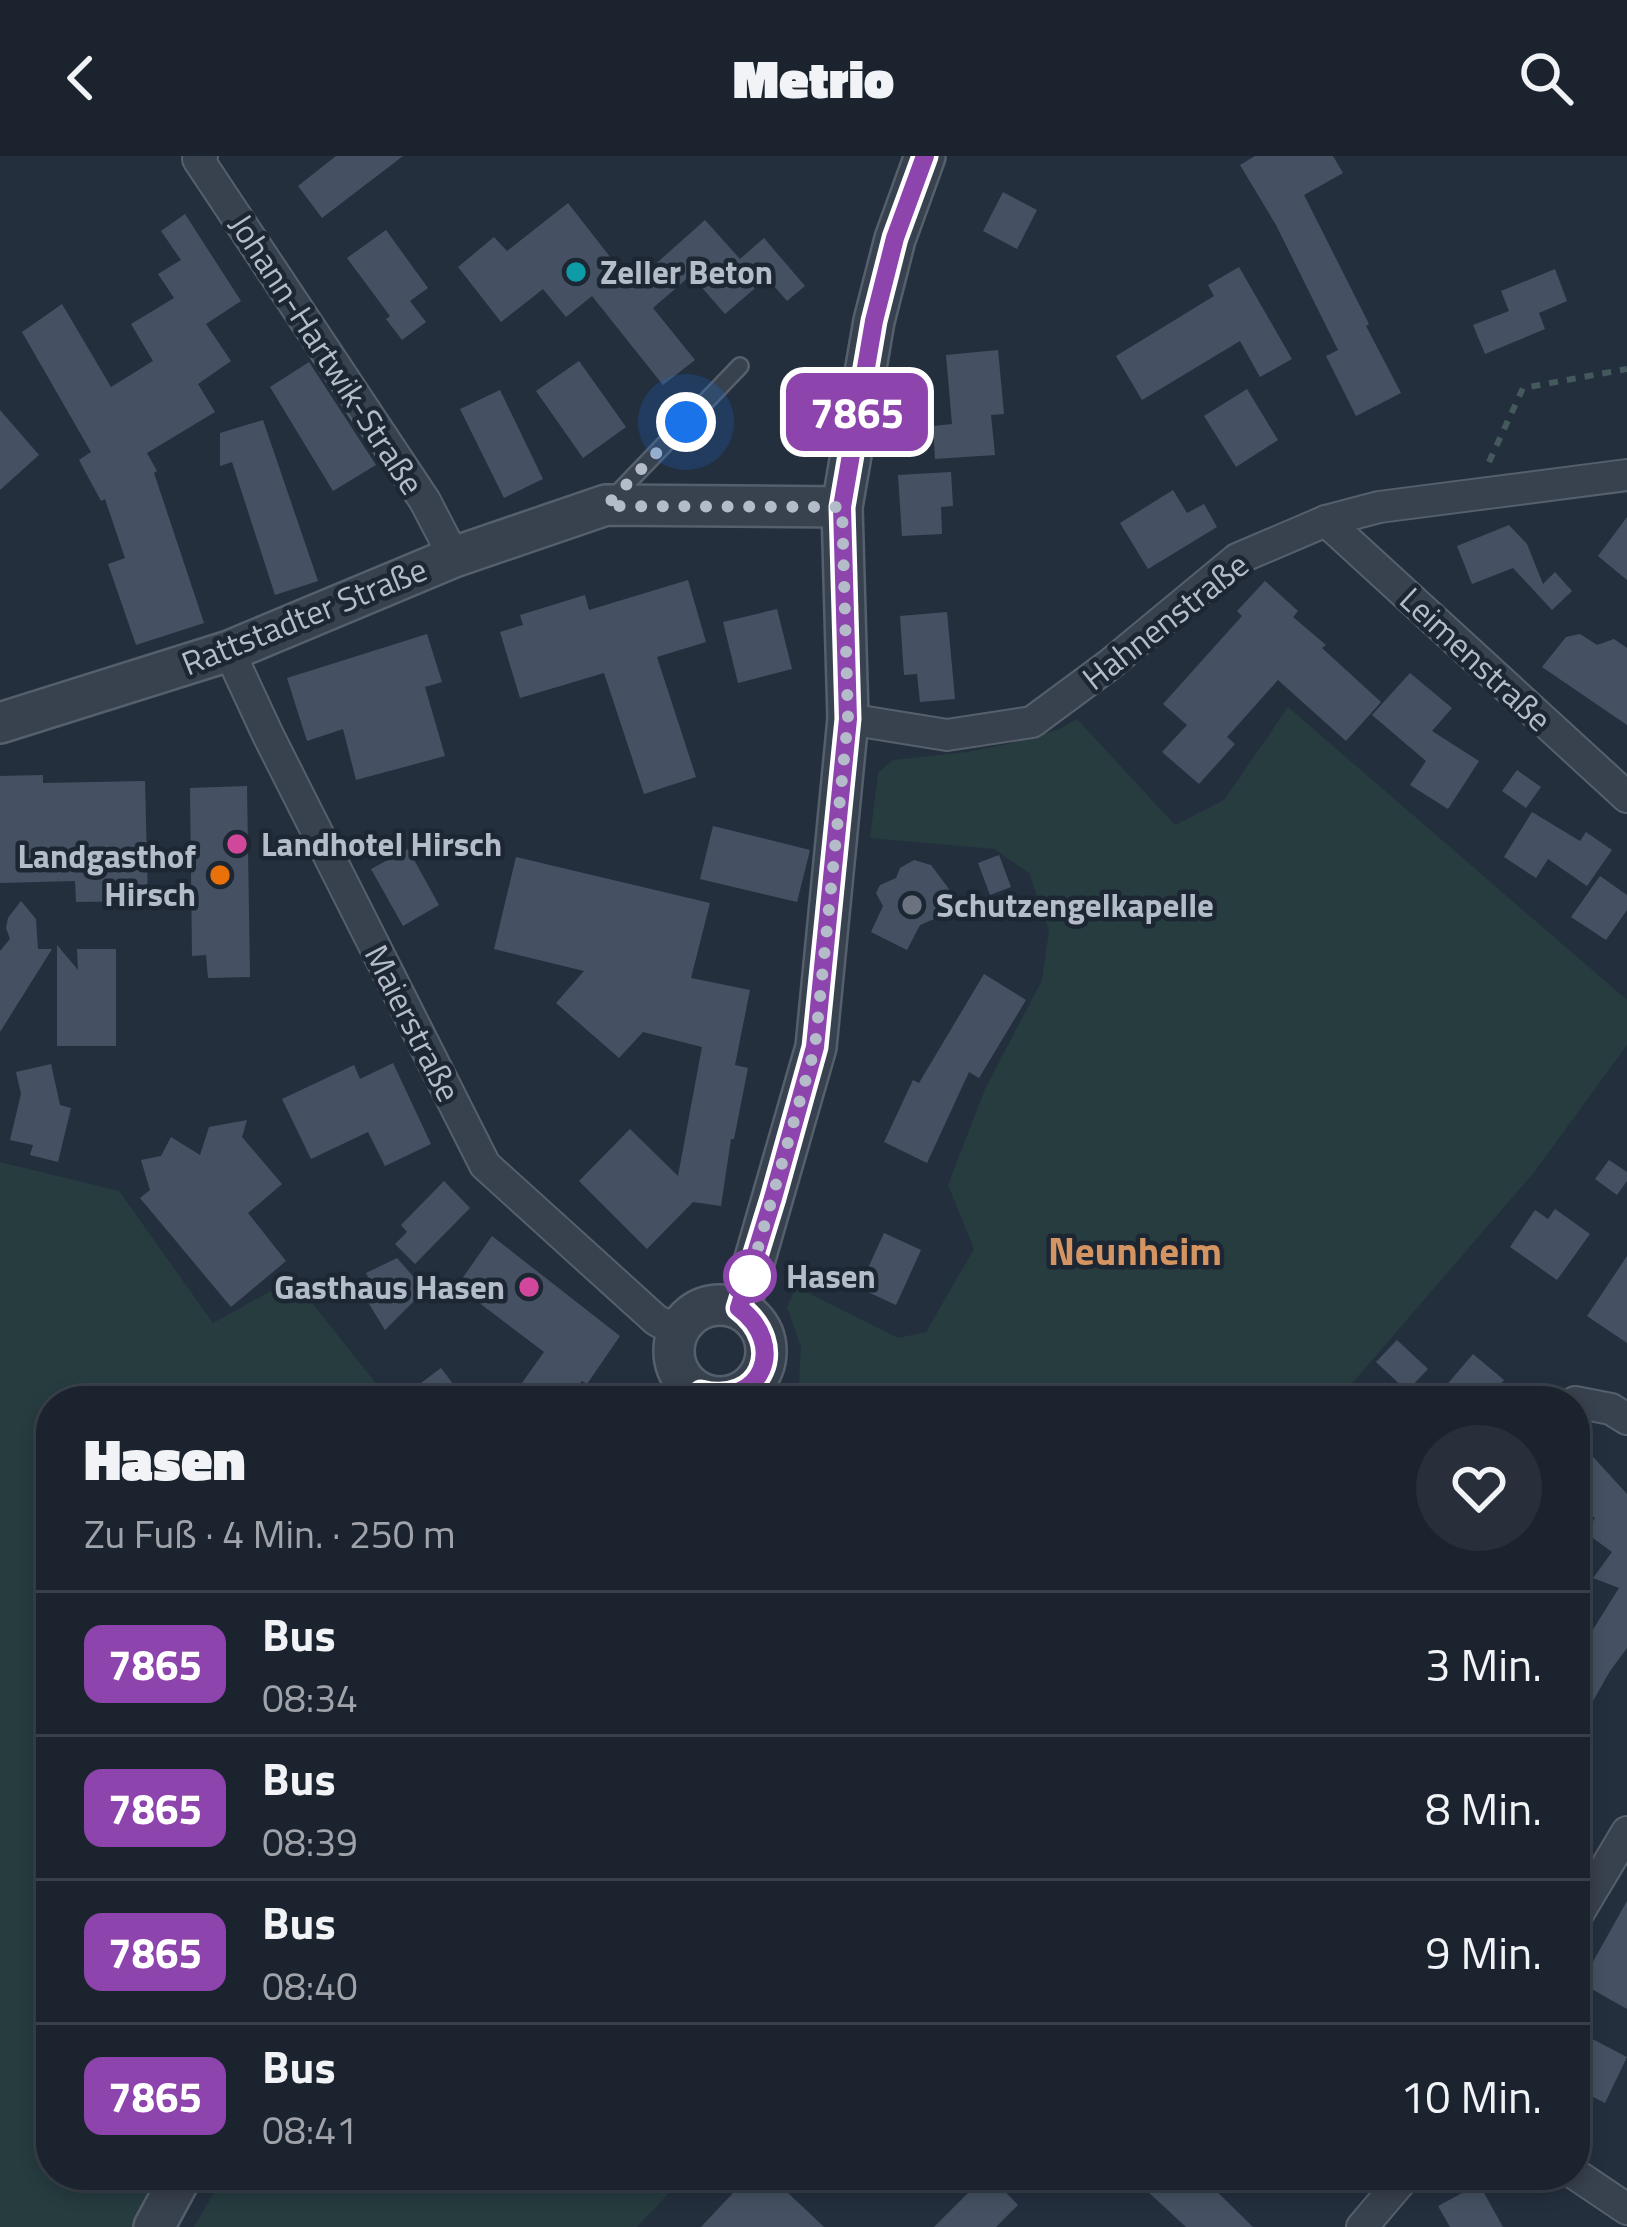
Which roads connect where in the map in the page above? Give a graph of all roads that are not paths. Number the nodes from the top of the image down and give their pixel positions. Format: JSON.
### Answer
{"nodes":[{"id":1,"x":202,"y":156,"type":"edge"},
{"id":2,"x":925,"y":156,"type":"edge"},
{"id":3,"x":740,"y":366,"type":"dead end"},
{"id":4,"x":1627,"y":475,"type":"edge"},
{"id":5,"x":606,"y":506,"type":"junction"},
{"id":6,"x":842,"y":507,"type":"junction"},
{"id":7,"x":1326,"y":521,"type":"junction"},
{"id":8,"x":454,"y":557,"type":"junction"},
{"id":9,"x":229,"y":652,"type":"junction"},
{"id":10,"x":848,"y":719,"type":"junction"},
{"id":11,"x":0,"y":723,"type":"edge"},
{"id":12,"x":1627,"y":797,"type":"edge"},
{"id":13,"x":739,"y":1308,"type":"junction"},
{"id":14,"x":678,"y":1332,"type":"junction"},
{"id":15,"x":689,"y":1386,"type":"edge"},
{"id":16,"x":756,"y":1386,"type":"edge"},
{"id":17,"x":1590,"y":1404,"type":"edge"},
{"id":18,"x":1627,"y":1419,"type":"edge"},
{"id":19,"x":1627,"y":1832,"type":"edge"},
{"id":20,"x":1590,"y":1894,"type":"edge"},
{"id":21,"x":1590,"y":2184,"type":"edge"},
{"id":22,"x":174,"y":2190,"type":"edge"},
{"id":23,"x":1393,"y":2190,"type":"edge"},
{"id":24,"x":1627,"y":2209,"type":"edge"},
{"id":25,"x":154,"y":2227,"type":"edge"},
{"id":26,"x":1362,"y":2227,"type":"edge"}],
"edges":[{"from":1,"to":8,"type":"street","name":"Johann-Hartwik-Straße"},
{"from":2,"to":6,"type":"street"},
{"from":3,"to":5,"type":"lane","name":"Rattstadter Straße"},
{"from":4,"to":7,"type":"street","name":"Hahnenstraße"},
{"from":5,"to":6,"type":"street","name":"Rattstadter Straße"},
{"from":5,"to":8,"type":"street","name":"Rattstadter Straße"},
{"from":6,"to":10,"type":"street"},
{"from":7,"to":10,"type":"street","name":"Hahnenstraße"},
{"from":7,"to":12,"type":"street","name":"Leimenstraße"},
{"from":8,"to":9,"type":"street","name":"Rattstadter Straße"},
{"from":9,"to":11,"type":"street","name":"Rattstadter Straße"},
{"from":9,"to":14,"type":"street","name":"Maierstraße"},
{"from":10,"to":13,"type":"street"},
{"from":13,"to":14,"type":"street"},
{"from":13,"to":16,"type":"street"},
{"from":14,"to":15,"type":"street"},
{"from":17,"to":18,"type":"street"},
{"from":19,"to":20,"type":"street"},
{"from":21,"to":24,"type":"street"},
{"from":22,"to":25,"type":"street"},
{"from":23,"to":26,"type":"street"}]}
